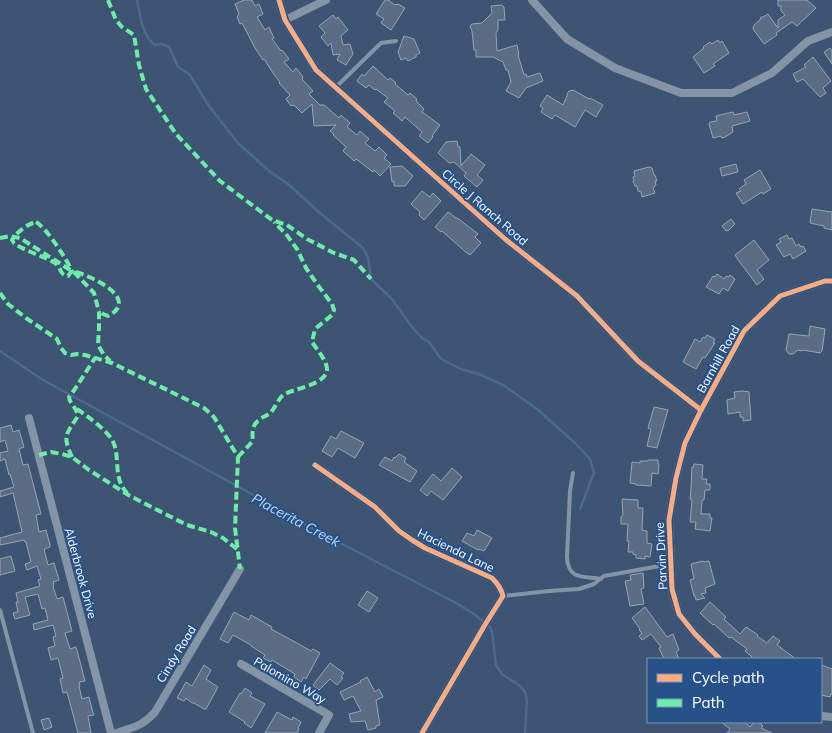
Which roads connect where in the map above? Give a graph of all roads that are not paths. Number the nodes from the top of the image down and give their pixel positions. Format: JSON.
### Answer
{"nodes":[{"id":1,"x":279,"y":0,"type":"edge"},
{"id":2,"x":326,"y":0,"type":"edge"},
{"id":3,"x":532,"y":0,"type":"edge"},
{"id":4,"x":285,"y":20,"type":"junction"},
{"id":5,"x":832,"y":32,"type":"edge"},
{"id":6,"x":396,"y":40,"type":"dead end"},
{"id":7,"x":336,"y":87,"type":"junction"},
{"id":8,"x":832,"y":281,"type":"edge"},
{"id":9,"x":701,"y":410,"type":"junction"},
{"id":10,"x":29,"y":418,"type":"dead end"},
{"id":11,"x":315,"y":466,"type":"dead end"},
{"id":12,"x":573,"y":473,"type":"dead end"},
{"id":13,"x":671,"y":564,"type":"junction"},
{"id":14,"x":240,"y":569,"type":"dead end"},
{"id":15,"x":601,"y":578,"type":"junction"},
{"id":16,"x":503,"y":596,"type":"junction"},
{"id":17,"x":0,"y":610,"type":"edge"},
{"id":18,"x":719,"y":658,"type":"edge"},
{"id":19,"x":241,"y":664,"type":"dead end"},
{"id":20,"x":33,"y":733,"type":"edge"},
{"id":21,"x":111,"y":733,"type":"edge"},
{"id":22,"x":117,"y":733,"type":"edge"},
{"id":23,"x":319,"y":733,"type":"edge"},
{"id":24,"x":422,"y":733,"type":"edge"}],
"edges":[{"from":1,"to":4,"type":"street","name":"Circle J Ranch Road"},
{"from":2,"to":4,"type":"street"},
{"from":3,"to":5,"type":"street"},
{"from":4,"to":7,"type":"street","name":"Circle J Ranch Road"},
{"from":6,"to":7,"type":"lane"},
{"from":7,"to":9,"type":"street","name":"Circle J Ranch Road"},
{"from":8,"to":9,"type":"street","name":"Barnhill Road"},
{"from":9,"to":13,"type":"street","name":"Parvin Drive"},
{"from":10,"to":21,"type":"street","name":"Alderbrook Drive"},
{"from":11,"to":16,"type":"street","name":"Hacienda Lane"},
{"from":12,"to":15,"type":"lane"},
{"from":13,"to":15,"type":"lane"},
{"from":13,"to":18,"type":"street","name":"Parvin Drive"},
{"from":14,"to":22,"type":"street","name":"Cindy Road"},
{"from":15,"to":16,"type":"lane"},
{"from":16,"to":24,"type":"street"},
{"from":17,"to":20,"type":"lane"},
{"from":19,"to":23,"type":"street","name":"Palomino Way"}]}
